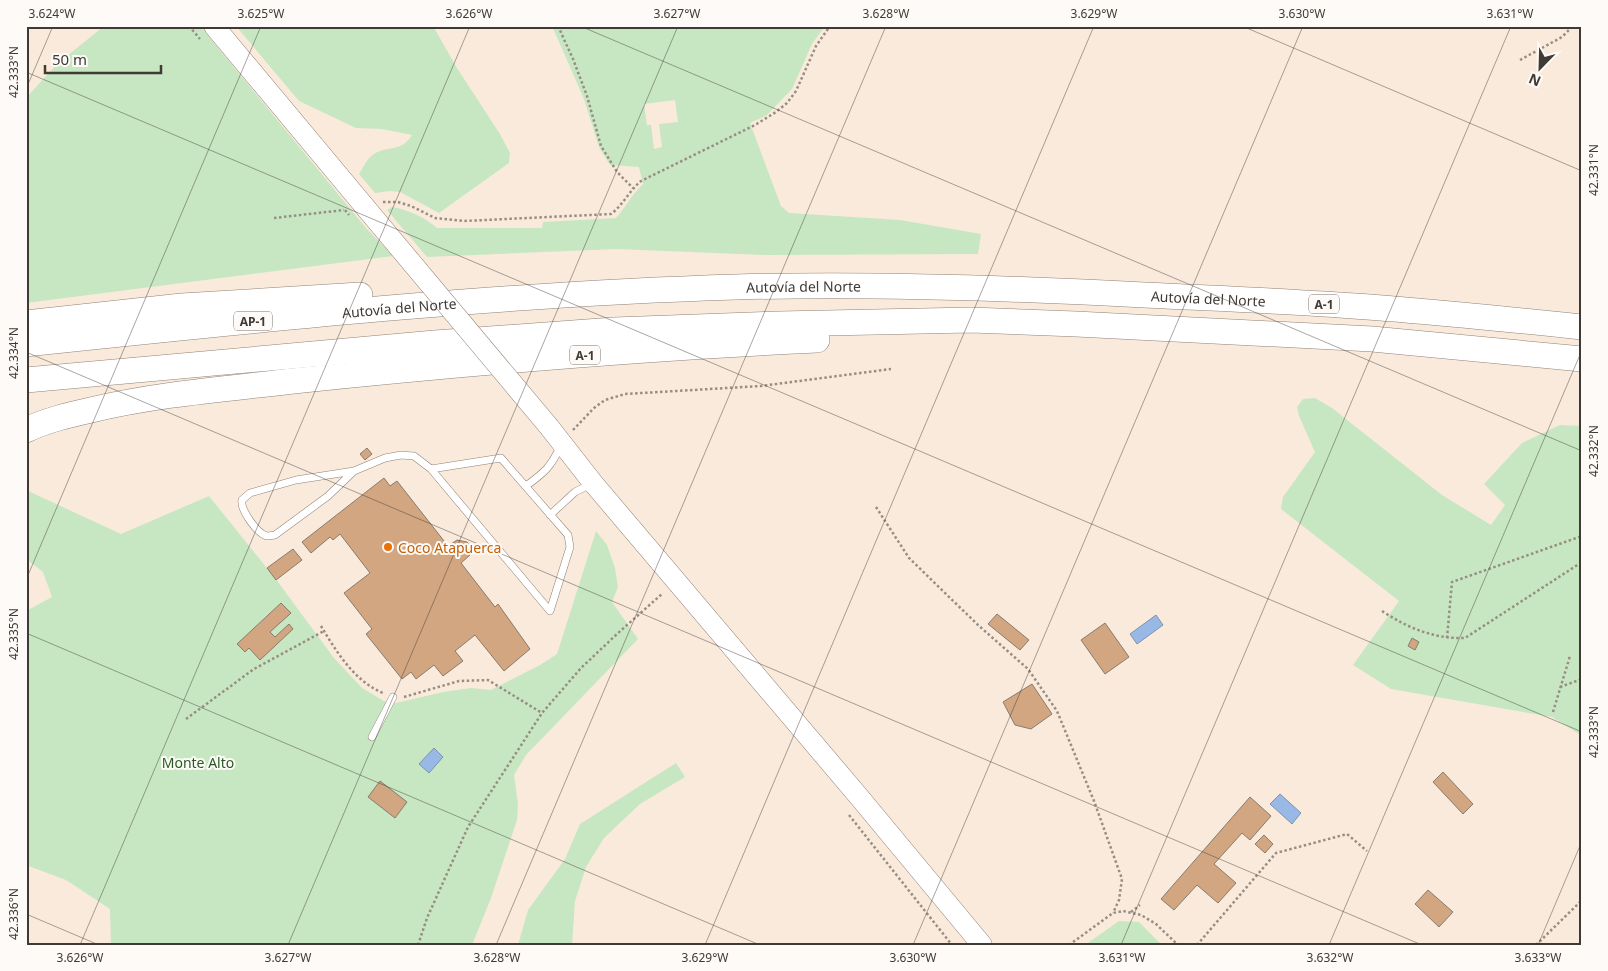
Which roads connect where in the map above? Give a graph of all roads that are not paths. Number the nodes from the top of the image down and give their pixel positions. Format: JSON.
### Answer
{"nodes":[{"id":1,"x":214,"y":26,"type":"edge"},
{"id":2,"x":481,"y":300,"type":"junction"},
{"id":3,"x":26,"y":323,"type":"edge"},
{"id":4,"x":1582,"y":327,"type":"edge"},
{"id":5,"x":1149,"y":328,"type":"junction"},
{"id":6,"x":26,"y":344,"type":"edge"},
{"id":7,"x":1582,"y":359,"type":"edge"},
{"id":8,"x":26,"y":380,"type":"edge"},
{"id":9,"x":26,"y":430,"type":"edge"},
{"id":10,"x":556,"y":435,"type":"junction"},
{"id":11,"x":431,"y":469,"type":"junction"},
{"id":12,"x":354,"y":472,"type":"junction"},
{"id":13,"x":594,"y":483,"type":"junction"},
{"id":14,"x":526,"y":486,"type":"junction"},
{"id":15,"x":550,"y":515,"type":"junction"},
{"id":16,"x":393,"y":697,"type":"road end"},
{"id":17,"x":372,"y":737,"type":"dead end"},
{"id":18,"x":982,"y":945,"type":"edge"}],
"edges":[{"from":1,"to":10,"type":"main road","bridge":true},
{"from":2,"to":3,"type":"highway","number":"A-1"},
{"from":2,"to":4,"type":"highway","name":"Autovía del Norte","number":"A-1"},
{"from":2,"to":6,"type":"highway","name":"Autovía del Norte","number":"AP-1"},
{"from":5,"to":7,"type":"highway","number":"A-1"},
{"from":5,"to":8,"type":"highway"},
{"from":5,"to":9,"type":"highway","number":"A-1"},
{"from":10,"to":13,"type":"main road"},
{"from":10,"to":14,"type":"lane"},
{"from":11,"to":12,"type":"lane"},
{"from":11,"to":14,"type":"lane"},
{"from":11,"to":15,"type":"lane"},
{"from":12,"to":12,"type":"lane"},
{"from":13,"to":15,"type":"lane"},
{"from":13,"to":18,"type":"main road"},
{"from":14,"to":15,"type":"lane"},
{"from":16,"to":17,"type":"lane"}]}
